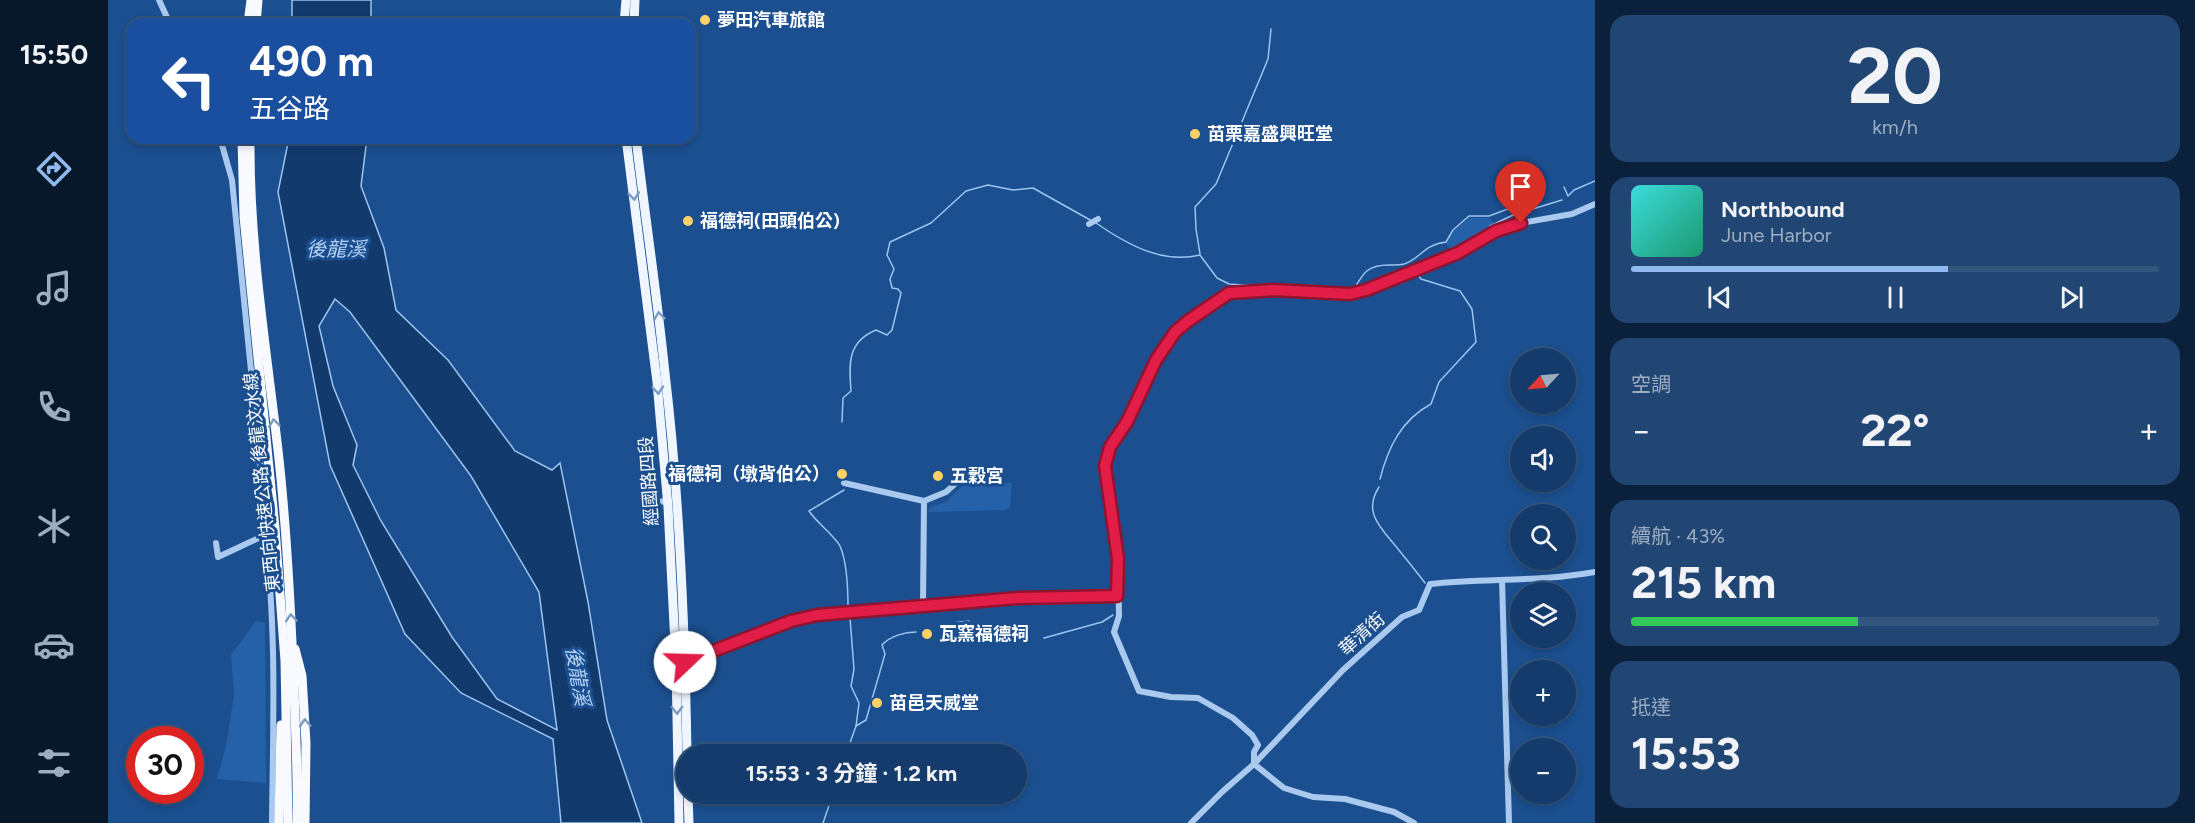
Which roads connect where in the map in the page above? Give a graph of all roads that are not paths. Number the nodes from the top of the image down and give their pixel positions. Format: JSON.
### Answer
{"nodes":[{"id":1,"x":159,"y":0,"type":"edge"},
{"id":2,"x":251,"y":0,"type":"edge"},
{"id":3,"x":258,"y":0,"type":"edge"},
{"id":4,"x":626,"y":0,"type":"edge"},
{"id":5,"x":636,"y":0,"type":"edge"},
{"id":6,"x":167,"y":18,"type":"edge"},
{"id":7,"x":249,"y":18,"type":"edge"},
{"id":8,"x":256,"y":18,"type":"edge"},
{"id":9,"x":624,"y":18,"type":"edge"},
{"id":10,"x":634,"y":18,"type":"edge"},
{"id":11,"x":222,"y":144,"type":"edge"},
{"id":12,"x":242,"y":144,"type":"edge"},
{"id":13,"x":249,"y":144,"type":"edge"},
{"id":14,"x":627,"y":144,"type":"edge"},
{"id":15,"x":636,"y":144,"type":"edge"},
{"id":16,"x":1595,"y":204,"type":"edge"},
{"id":17,"x":1098,"y":219,"type":"dead end"},
{"id":18,"x":1089,"y":224,"type":"dead end"},
{"id":19,"x":642,"y":259,"type":"junction"},
{"id":20,"x":968,"y":472,"type":"dead end"},
{"id":21,"x":844,"y":483,"type":"dead end"},
{"id":22,"x":672,"y":501,"type":"junction"},
{"id":23,"x":924,"y":501,"type":"junction"},
{"id":24,"x":655,"y":502,"type":"dead end"},
{"id":25,"x":265,"y":535,"type":"junction"},
{"id":26,"x":216,"y":543,"type":"dead end"},
{"id":27,"x":1595,"y":572,"type":"edge"},
{"id":28,"x":1502,"y":579,"type":"junction"},
{"id":29,"x":1117,"y":596,"type":"junction"},
{"id":30,"x":923,"y":605,"type":"junction"},
{"id":31,"x":292,"y":642,"type":"junction"},
{"id":32,"x":285,"y":661,"type":"junction"},
{"id":33,"x":681,"y":663,"type":"junction"},
{"id":34,"x":686,"y":744,"type":"edge"},
{"id":35,"x":1254,"y":764,"type":"junction"},
{"id":36,"x":688,"y":804,"type":"edge"},
{"id":37,"x":272,"y":823,"type":"edge"},
{"id":38,"x":279,"y":823,"type":"edge"},
{"id":39,"x":288,"y":823,"type":"edge"},
{"id":40,"x":297,"y":823,"type":"edge"},
{"id":41,"x":305,"y":823,"type":"edge"},
{"id":42,"x":679,"y":823,"type":"edge"},
{"id":43,"x":689,"y":823,"type":"edge"},
{"id":44,"x":1191,"y":823,"type":"edge"},
{"id":45,"x":1414,"y":823,"type":"edge"},
{"id":46,"x":1509,"y":823,"type":"edge"}],
"edges":[{"from":1,"to":6,"type":"street"},
{"from":2,"to":7,"type":"highway"},
{"from":3,"to":8,"type":"highway"},
{"from":4,"to":9,"type":"main road"},
{"from":5,"to":10,"type":"main road"},
{"from":11,"to":25,"type":"street"},
{"from":12,"to":32,"type":"highway","name":"東西向快速公路 後龍汶水線"},
{"from":31,"to":13,"type":"highway","name":"東西向快速公路 後龍汶水線","one_way":true},
{"from":14,"to":19,"type":"main road","name":"經國路四段","one_way":true},
{"from":15,"to":19,"type":"main road","name":"經國路四段"},
{"from":16,"to":29,"type":"street"},
{"from":17,"to":18,"type":"street"},
{"from":19,"to":22,"type":"main road","name":"經國路四段"},
{"from":20,"to":23,"type":"street"},
{"from":21,"to":23,"type":"street"},
{"from":22,"to":24,"type":"street"},
{"from":22,"to":33,"type":"main road","name":"經國路四段"},
{"from":23,"to":30,"type":"street"},
{"from":25,"to":26,"type":"street"},
{"from":25,"to":37,"type":"street"},
{"from":27,"to":28,"type":"street","name":"華清街"},
{"from":28,"to":35,"type":"street","name":"華清街"},
{"from":28,"to":46,"type":"street"},
{"from":29,"to":30,"type":"street"},
{"from":29,"to":35,"type":"street"},
{"from":30,"to":33,"type":"street"},
{"from":31,"to":40,"type":"highway","name":"東西向快速公路 後龍汶水線"},
{"from":41,"to":31,"type":"highway","one_way":true},
{"from":32,"to":38,"type":"highway"},
{"from":32,"to":39,"type":"highway","name":"東西向快速公路 後龍汶水線"},
{"from":33,"to":34,"type":"main road","name":"經國路四段"},
{"from":33,"to":42,"type":"main road","name":"經國路四段","one_way":true},
{"from":35,"to":44,"type":"street","name":"華清街"},
{"from":35,"to":45,"type":"street"},
{"from":36,"to":43,"type":"main road"}]}
